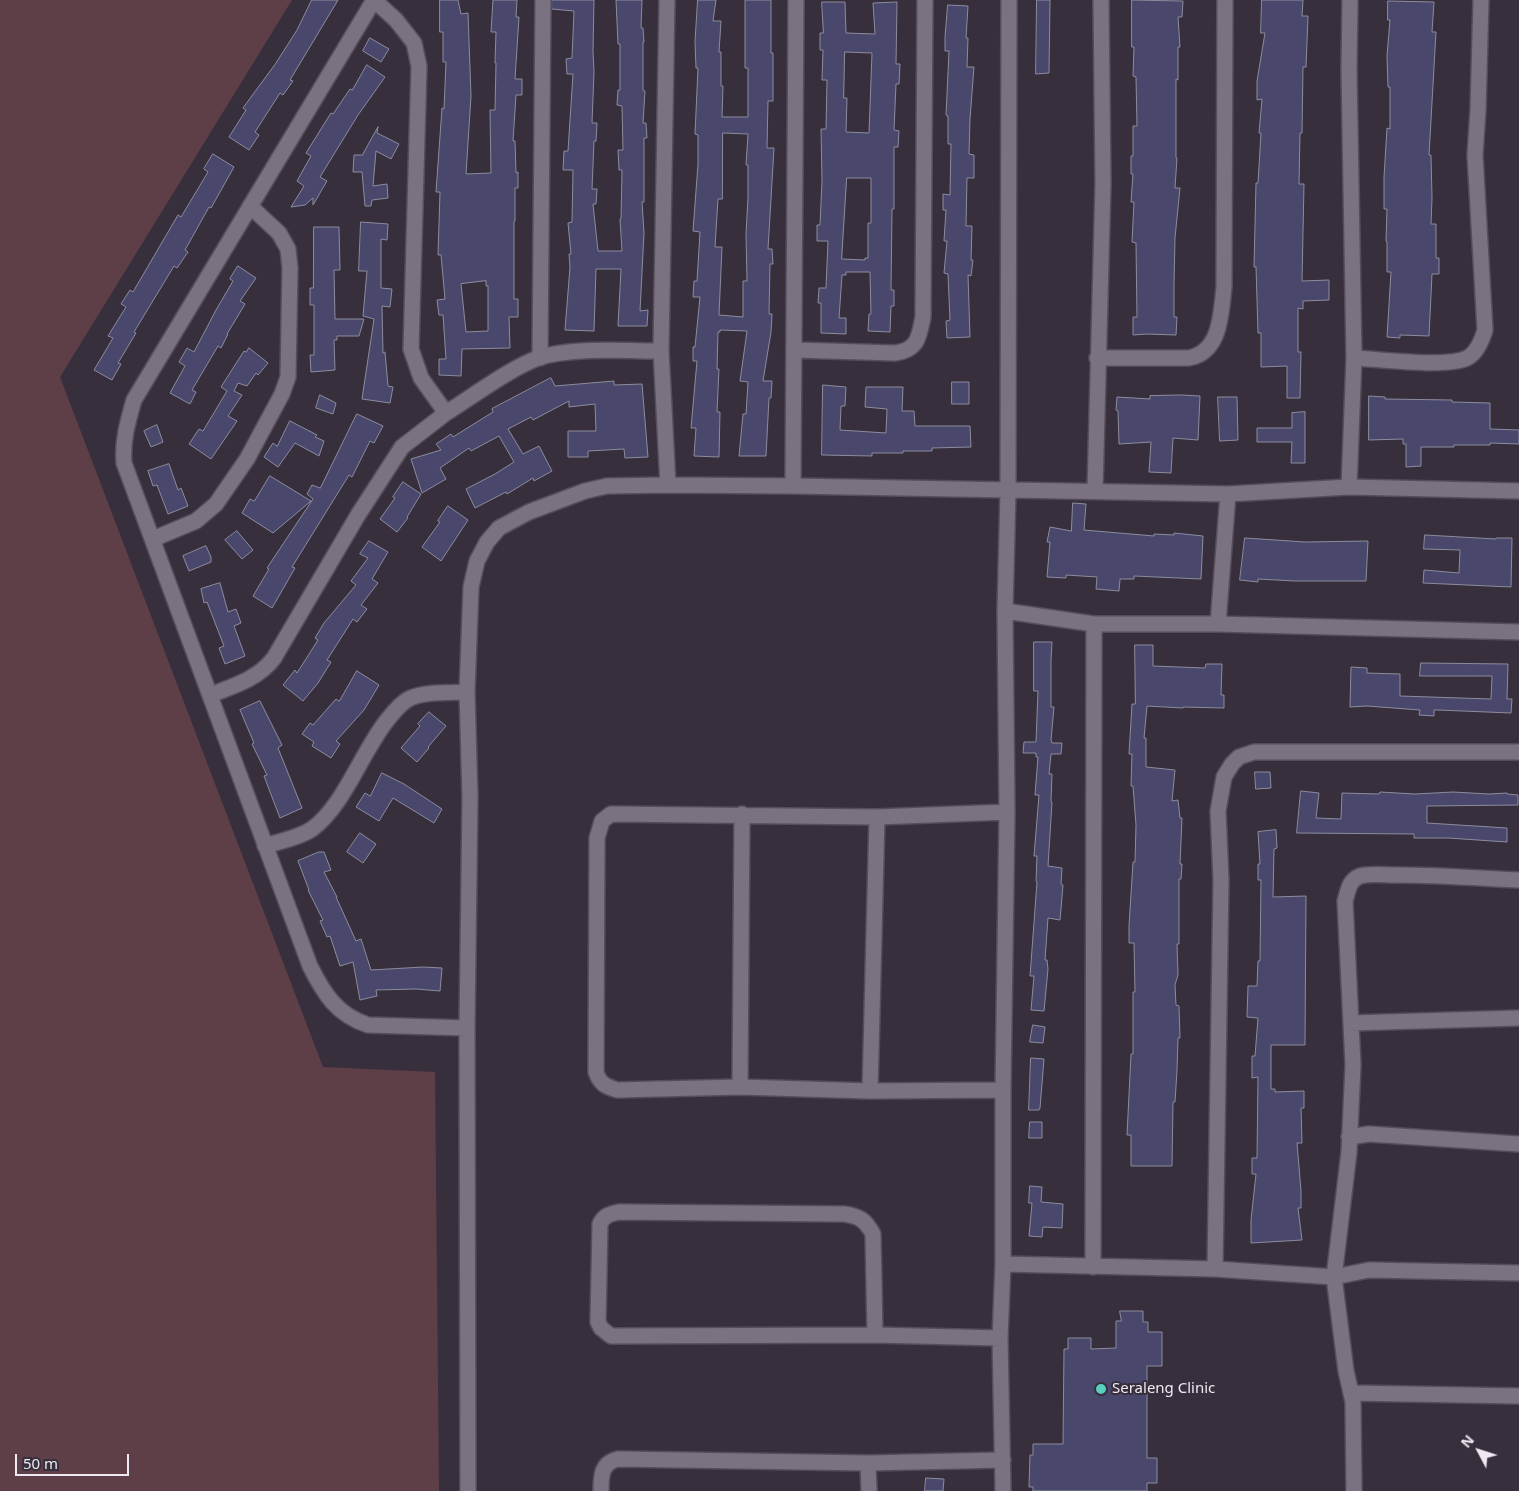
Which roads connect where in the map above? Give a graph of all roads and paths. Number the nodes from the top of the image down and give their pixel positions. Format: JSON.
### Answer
{"nodes":[{"id":1,"x":374,"y":0,"type":"edge"},
{"id":2,"x":543,"y":0,"type":"edge"},
{"id":3,"x":668,"y":0,"type":"edge"},
{"id":4,"x":796,"y":0,"type":"edge"},
{"id":5,"x":925,"y":0,"type":"edge"},
{"id":6,"x":1009,"y":0,"type":"edge"},
{"id":7,"x":1101,"y":0,"type":"edge"},
{"id":8,"x":1225,"y":0,"type":"edge"},
{"id":9,"x":1350,"y":0,"type":"edge"},
{"id":10,"x":1481,"y":0,"type":"edge"},
{"id":11,"x":250,"y":206,"type":"junction"},
{"id":12,"x":794,"y":350,"type":"junction"},
{"id":13,"x":661,"y":351,"type":"junction"},
{"id":14,"x":540,"y":358,"type":"junction"},
{"id":15,"x":1097,"y":358,"type":"junction"},
{"id":16,"x":1354,"y":358,"type":"junction"},
{"id":17,"x":446,"y":413,"type":"junction"},
{"id":18,"x":668,"y":485,"type":"junction"},
{"id":19,"x":794,"y":486,"type":"junction"},
{"id":20,"x":1349,"y":487,"type":"junction"},
{"id":21,"x":1008,"y":491,"type":"junction"},
{"id":22,"x":1095,"y":491,"type":"junction"},
{"id":23,"x":1519,"y":491,"type":"edge"},
{"id":24,"x":1228,"y":494,"type":"junction"},
{"id":25,"x":153,"y":539,"type":"junction"},
{"id":26,"x":1005,"y":611,"type":"junction"},
{"id":27,"x":1094,"y":624,"type":"junction"},
{"id":28,"x":1218,"y":624,"type":"junction"},
{"id":29,"x":1519,"y":632,"type":"edge"},
{"id":30,"x":467,"y":692,"type":"junction"},
{"id":31,"x":210,"y":696,"type":"junction"},
{"id":32,"x":1519,"y":752,"type":"edge"},
{"id":33,"x":1007,"y":812,"type":"junction"},
{"id":34,"x":742,"y":814,"type":"junction"},
{"id":35,"x":877,"y":817,"type":"junction"},
{"id":36,"x":265,"y":846,"type":"junction"},
{"id":37,"x":1519,"y":880,"type":"edge"},
{"id":38,"x":1519,"y":1018,"type":"edge"},
{"id":39,"x":1351,"y":1023,"type":"junction"},
{"id":40,"x":467,"y":1028,"type":"junction"},
{"id":41,"x":740,"y":1087,"type":"junction"},
{"id":42,"x":1002,"y":1090,"type":"junction"},
{"id":43,"x":870,"y":1091,"type":"junction"},
{"id":44,"x":1349,"y":1137,"type":"junction"},
{"id":45,"x":1519,"y":1144,"type":"edge"},
{"id":46,"x":1003,"y":1264,"type":"junction"},
{"id":47,"x":1093,"y":1266,"type":"junction"},
{"id":48,"x":1215,"y":1269,"type":"junction"},
{"id":49,"x":1519,"y":1273,"type":"edge"},
{"id":50,"x":1334,"y":1277,"type":"junction"},
{"id":51,"x":875,"y":1335,"type":"junction"},
{"id":52,"x":1000,"y":1338,"type":"junction"},
{"id":53,"x":1351,"y":1393,"type":"junction"},
{"id":54,"x":1519,"y":1396,"type":"edge"},
{"id":55,"x":1003,"y":1460,"type":"junction"},
{"id":56,"x":868,"y":1463,"type":"junction"},
{"id":57,"x":468,"y":1491,"type":"edge"},
{"id":58,"x":601,"y":1491,"type":"edge"},
{"id":59,"x":869,"y":1491,"type":"edge"},
{"id":60,"x":1003,"y":1491,"type":"edge"},
{"id":61,"x":1354,"y":1491,"type":"edge"}],
"edges":[{"from":1,"to":11,"type":"street"},
{"from":1,"to":17,"type":"street"},
{"from":2,"to":14,"type":"street"},
{"from":3,"to":13,"type":"street"},
{"from":4,"to":12,"type":"street"},
{"from":5,"to":12,"type":"street"},
{"from":6,"to":21,"type":"street"},
{"from":7,"to":15,"type":"street"},
{"from":8,"to":15,"type":"street"},
{"from":9,"to":16,"type":"street"},
{"from":10,"to":16,"type":"street"},
{"from":11,"to":25,"type":"street"},
{"from":11,"to":25,"type":"street"},
{"from":12,"to":19,"type":"street"},
{"from":13,"to":14,"type":"street"},
{"from":13,"to":18,"type":"street"},
{"from":14,"to":17,"type":"street"},
{"from":15,"to":22,"type":"street"},
{"from":16,"to":20,"type":"street"},
{"from":17,"to":31,"type":"street"},
{"from":18,"to":19,"type":"street"},
{"from":18,"to":30,"type":"street"},
{"from":19,"to":21,"type":"street"},
{"from":20,"to":23,"type":"street"},
{"from":20,"to":24,"type":"street"},
{"from":21,"to":22,"type":"street"},
{"from":21,"to":26,"type":"street"},
{"from":22,"to":24,"type":"street"},
{"from":24,"to":28,"type":"street"},
{"from":25,"to":31,"type":"street"},
{"from":26,"to":27,"type":"street"},
{"from":26,"to":33,"type":"street"},
{"from":27,"to":28,"type":"street"},
{"from":27,"to":47,"type":"street"},
{"from":28,"to":29,"type":"street"},
{"from":30,"to":36,"type":"street"},
{"from":30,"to":40,"type":"street"},
{"from":31,"to":36,"type":"street"},
{"from":32,"to":48,"type":"street"},
{"from":33,"to":35,"type":"street"},
{"from":33,"to":42,"type":"street"},
{"from":34,"to":35,"type":"street"},
{"from":34,"to":41,"type":"street"},
{"from":34,"to":41,"type":"street"},
{"from":35,"to":43,"type":"street"},
{"from":36,"to":40,"type":"street"},
{"from":37,"to":39,"type":"street"},
{"from":38,"to":39,"type":"street"},
{"from":39,"to":44,"type":"street"},
{"from":40,"to":57,"type":"street"},
{"from":41,"to":43,"type":"street"},
{"from":42,"to":43,"type":"street"},
{"from":42,"to":46,"type":"street"},
{"from":44,"to":45,"type":"street"},
{"from":44,"to":50,"type":"street"},
{"from":46,"to":47,"type":"street"},
{"from":46,"to":52,"type":"street"},
{"from":47,"to":48,"type":"street"},
{"from":48,"to":50,"type":"street"},
{"from":49,"to":50,"type":"street"},
{"from":50,"to":53,"type":"street"},
{"from":51,"to":51,"type":"street"},
{"from":51,"to":52,"type":"street"},
{"from":52,"to":55,"type":"street"},
{"from":53,"to":54,"type":"street"},
{"from":53,"to":61,"type":"street"},
{"from":55,"to":56,"type":"street"},
{"from":55,"to":60,"type":"street"},
{"from":56,"to":58,"type":"street"},
{"from":56,"to":59,"type":"street"}]}
